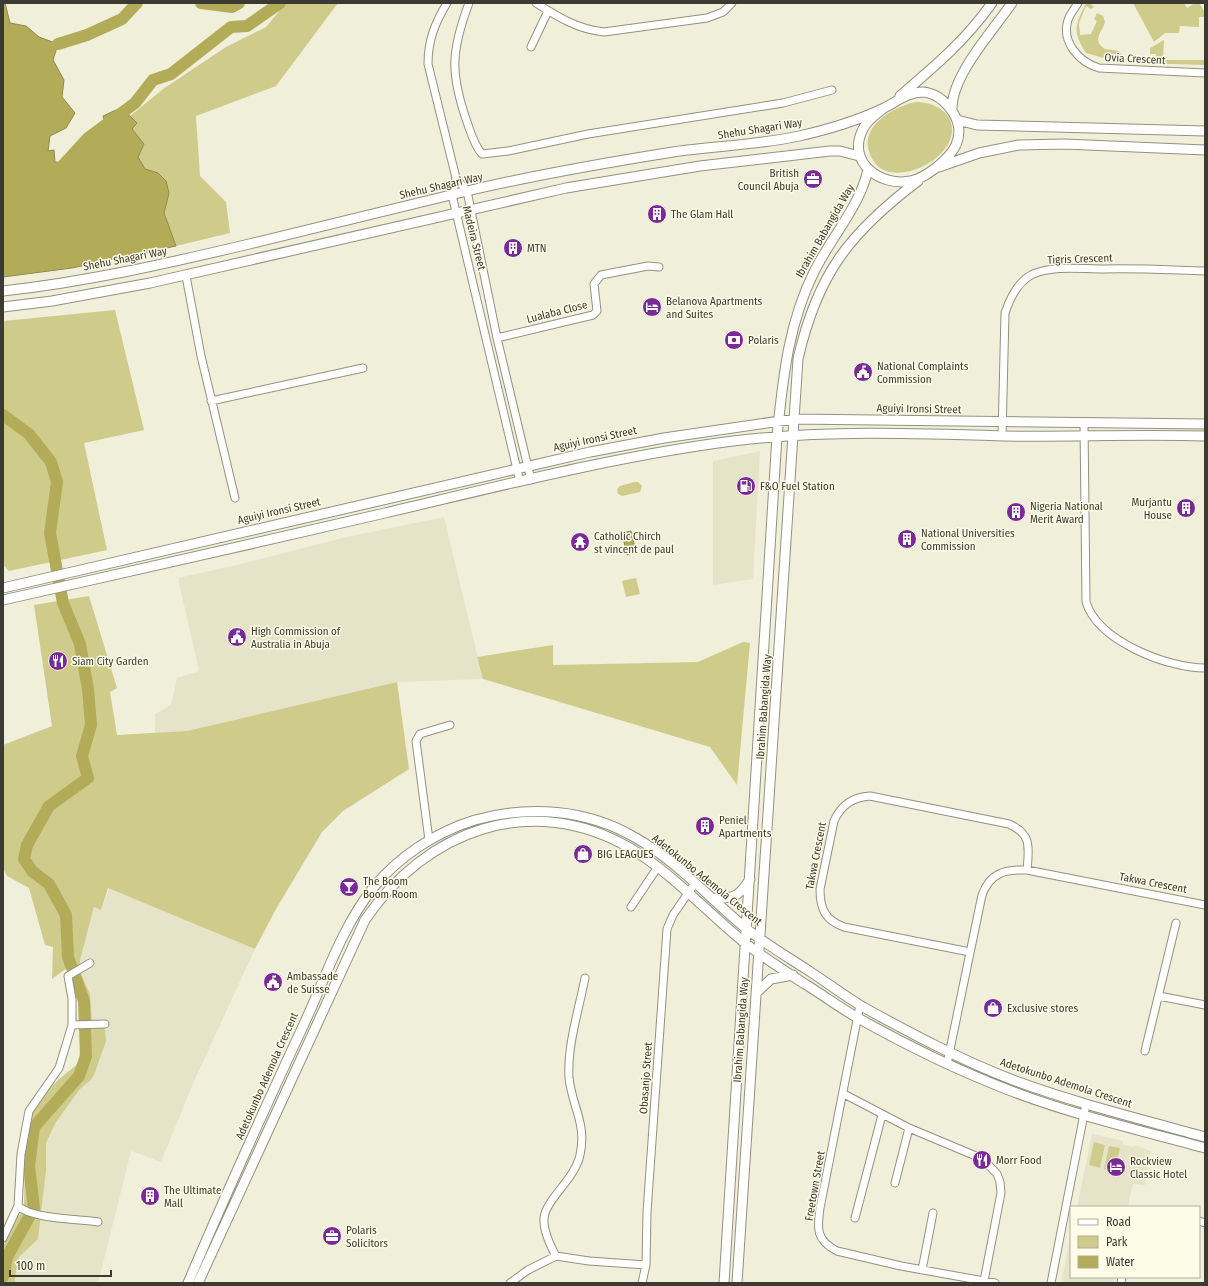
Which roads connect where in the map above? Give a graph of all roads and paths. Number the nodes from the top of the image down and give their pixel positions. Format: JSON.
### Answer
{"nodes":[{"id":1,"x":447,"y":3,"type":"edge"},
{"id":2,"x":469,"y":3,"type":"edge"},
{"id":3,"x":536,"y":3,"type":"edge"},
{"id":4,"x":732,"y":3,"type":"edge"},
{"id":5,"x":992,"y":3,"type":"edge"},
{"id":6,"x":1012,"y":3,"type":"edge"},
{"id":7,"x":1078,"y":3,"type":"edge"},
{"id":8,"x":548,"y":11,"type":"junction"},
{"id":9,"x":530,"y":47,"type":"dead end"},
{"id":10,"x":1205,"y":73,"type":"edge"},
{"id":11,"x":832,"y":90,"type":"dead end"},
{"id":12,"x":887,"y":106,"type":"junction"},
{"id":13,"x":952,"y":110,"type":"junction"},
{"id":14,"x":957,"y":120,"type":"junction"},
{"id":15,"x":1205,"y":131,"type":"edge"},
{"id":16,"x":1205,"y":150,"type":"edge"},
{"id":17,"x":859,"y":156,"type":"junction"},
{"id":18,"x":936,"y":168,"type":"junction"},
{"id":19,"x":868,"y":170,"type":"junction"},
{"id":20,"x":456,"y":178,"type":"junction"},
{"id":21,"x":922,"y":178,"type":"junction"},
{"id":22,"x":467,"y":191,"type":"junction"},
{"id":23,"x":452,"y":195,"type":"junction"},
{"id":24,"x":472,"y":211,"type":"junction"},
{"id":25,"x":456,"y":214,"type":"junction"},
{"id":26,"x":659,"y":267,"type":"dead end"},
{"id":27,"x":1205,"y":271,"type":"edge"},
{"id":28,"x":186,"y":276,"type":"junction"},
{"id":29,"x":3,"y":291,"type":"edge"},
{"id":30,"x":3,"y":307,"type":"edge"},
{"id":31,"x":497,"y":338,"type":"junction"},
{"id":32,"x":363,"y":368,"type":"dead end"},
{"id":33,"x":211,"y":401,"type":"junction"},
{"id":34,"x":794,"y":419,"type":"junction"},
{"id":35,"x":779,"y":420,"type":"junction"},
{"id":36,"x":1002,"y":423,"type":"junction"},
{"id":37,"x":1084,"y":424,"type":"junction"},
{"id":38,"x":1205,"y":424,"type":"edge"},
{"id":39,"x":793,"y":435,"type":"junction"},
{"id":40,"x":777,"y":436,"type":"junction"},
{"id":41,"x":1002,"y":436,"type":"junction"},
{"id":42,"x":1205,"y":436,"type":"edge"},
{"id":43,"x":1084,"y":437,"type":"junction"},
{"id":44,"x":528,"y":465,"type":"junction"},
{"id":45,"x":517,"y":468,"type":"junction"},
{"id":46,"x":531,"y":480,"type":"junction"},
{"id":47,"x":520,"y":482,"type":"junction"},
{"id":48,"x":235,"y":498,"type":"dead end"},
{"id":49,"x":3,"y":588,"type":"edge"},
{"id":50,"x":3,"y":600,"type":"edge"},
{"id":51,"x":1205,"y":668,"type":"edge"},
{"id":52,"x":450,"y":725,"type":"dead end"},
{"id":53,"x":428,"y":840,"type":"junction"},
{"id":54,"x":657,"y":868,"type":"junction"},
{"id":55,"x":1027,"y":870,"type":"junction"},
{"id":56,"x":751,"y":878,"type":"junction"},
{"id":57,"x":695,"y":883,"type":"junction"},
{"id":58,"x":688,"y":893,"type":"junction"},
{"id":59,"x":712,"y":898,"type":"junction"},
{"id":60,"x":1205,"y":904,"type":"edge"},
{"id":61,"x":631,"y":906,"type":"dead end"},
{"id":62,"x":1176,"y":923,"type":"dead end"},
{"id":63,"x":748,"y":930,"type":"junction"},
{"id":64,"x":760,"y":939,"type":"junction"},
{"id":65,"x":746,"y":944,"type":"junction"},
{"id":66,"x":759,"y":952,"type":"junction"},
{"id":67,"x":970,"y":952,"type":"junction"},
{"id":68,"x":90,"y":963,"type":"dead end"},
{"id":69,"x":793,"y":975,"type":"junction"},
{"id":70,"x":585,"y":978,"type":"dead end"},
{"id":71,"x":756,"y":993,"type":"junction"},
{"id":72,"x":1159,"y":996,"type":"junction"},
{"id":73,"x":860,"y":1005,"type":"junction"},
{"id":74,"x":1205,"y":1005,"type":"edge"},
{"id":75,"x":856,"y":1017,"type":"junction"},
{"id":76,"x":105,"y":1024,"type":"dead end"},
{"id":77,"x":72,"y":1025,"type":"junction"},
{"id":78,"x":1145,"y":1051,"type":"dead end"},
{"id":79,"x":950,"y":1053,"type":"junction"},
{"id":80,"x":947,"y":1064,"type":"junction"},
{"id":81,"x":844,"y":1094,"type":"junction"},
{"id":82,"x":1086,"y":1104,"type":"junction"},
{"id":83,"x":1084,"y":1114,"type":"junction"},
{"id":84,"x":882,"y":1115,"type":"junction"},
{"id":85,"x":909,"y":1128,"type":"junction"},
{"id":86,"x":1205,"y":1137,"type":"edge"},
{"id":87,"x":1205,"y":1148,"type":"edge"},
{"id":88,"x":895,"y":1183,"type":"dead end"},
{"id":89,"x":21,"y":1208,"type":"junction"},
{"id":90,"x":933,"y":1213,"type":"dead end"},
{"id":91,"x":855,"y":1218,"type":"dead end"},
{"id":92,"x":98,"y":1222,"type":"dead end"},
{"id":93,"x":3,"y":1238,"type":"edge"},
{"id":94,"x":556,"y":1256,"type":"junction"},
{"id":95,"x":646,"y":1265,"type":"junction"},
{"id":96,"x":922,"y":1270,"type":"junction"},
{"id":97,"x":984,"y":1281,"type":"junction"},
{"id":98,"x":188,"y":1283,"type":"edge"},
{"id":99,"x":198,"y":1283,"type":"edge"},
{"id":100,"x":510,"y":1283,"type":"edge"},
{"id":101,"x":642,"y":1283,"type":"edge"},
{"id":102,"x":724,"y":1283,"type":"edge"},
{"id":103,"x":737,"y":1283,"type":"edge"},
{"id":104,"x":995,"y":1283,"type":"edge"},
{"id":105,"x":1051,"y":1283,"type":"edge"}],
"edges":[{"from":1,"to":20,"type":"street","name":"Madeira Street"},
{"from":2,"to":11,"type":"street"},
{"from":3,"to":8,"type":"street"},
{"from":4,"to":8,"type":"street"},
{"from":5,"to":12,"type":"main road"},
{"from":6,"to":13,"type":"main road"},
{"from":7,"to":10,"type":"street","name":"Ovia Crescent"},
{"from":8,"to":9,"type":"street"},
{"from":12,"to":13,"type":"main road"},
{"from":12,"to":17,"type":"main road"},
{"from":12,"to":22,"type":"main road","name":"Shehu Shagari Way"},
{"from":13,"to":14,"type":"main road"},
{"from":14,"to":15,"type":"main road"},
{"from":14,"to":18,"type":"main road"},
{"from":16,"to":18,"type":"main road"},
{"from":17,"to":19,"type":"main road"},
{"from":17,"to":24,"type":"main road"},
{"from":18,"to":21,"type":"main road"},
{"from":19,"to":21,"type":"main road"},
{"from":19,"to":35,"type":"main road","name":"Ibrahim Babangida Way"},
{"from":20,"to":22,"type":"street"},
{"from":20,"to":23,"type":"street","name":"Madeira Street"},
{"from":21,"to":34,"type":"main road","name":"Ibrahim Babangida Way"},
{"from":22,"to":23,"type":"main road","name":"Shehu Shagari Way"},
{"from":22,"to":24,"type":"street"},
{"from":23,"to":25,"type":"street","name":"Madeira Street"},
{"from":23,"to":29,"type":"main road","name":"Shehu Shagari Way"},
{"from":24,"to":25,"type":"main road"},
{"from":24,"to":31,"type":"street"},
{"from":25,"to":28,"type":"main road"},
{"from":25,"to":45,"type":"street","name":"Madeira Street"},
{"from":26,"to":31,"type":"street","name":"Lualaba Close"},
{"from":27,"to":36,"type":"street","name":"Tigris Crescent"},
{"from":28,"to":30,"type":"main road"},
{"from":28,"to":33,"type":"street"},
{"from":31,"to":44,"type":"street"},
{"from":32,"to":33,"type":"street"},
{"from":33,"to":48,"type":"street"},
{"from":34,"to":35,"type":"main road","name":"Aguiyi Ironsi Street"},
{"from":34,"to":36,"type":"main road","name":"Aguiyi Ironsi Street"},
{"from":34,"to":39,"type":"main road","name":"Ibrahim Babangida Way"},
{"from":35,"to":40,"type":"main road","name":"Ibrahim Babangida Way"},
{"from":35,"to":44,"type":"main road","name":"Aguiyi Ironsi Street"},
{"from":36,"to":37,"type":"main road","name":"Aguiyi Ironsi Street"},
{"from":36,"to":41,"type":"street","name":"Tigris Crescent"},
{"from":37,"to":38,"type":"main road","name":"Aguiyi Ironsi Street"},
{"from":37,"to":43,"type":"street"},
{"from":39,"to":40,"type":"main road"},
{"from":39,"to":41,"type":"main road"},
{"from":39,"to":64,"type":"main road","name":"Ibrahim Babangida Way"},
{"from":40,"to":46,"type":"main road"},
{"from":40,"to":56,"type":"main road","name":"Ibrahim Babangida Way"},
{"from":41,"to":43,"type":"main road"},
{"from":42,"to":43,"type":"main road"},
{"from":43,"to":51,"type":"street"},
{"from":44,"to":45,"type":"main road","name":"Aguiyi Ironsi Street"},
{"from":44,"to":46,"type":"street"},
{"from":45,"to":47,"type":"street","name":"Madeira Street"},
{"from":45,"to":49,"type":"main road","name":"Aguiyi Ironsi Street"},
{"from":46,"to":47,"type":"main road"},
{"from":47,"to":50,"type":"main road"},
{"from":52,"to":53,"type":"street"},
{"from":53,"to":57,"type":"main road","name":"Adetokunbo Ademola Crescent"},
{"from":53,"to":98,"type":"main road","name":"Adetokunbo Ademola Crescent"},
{"from":54,"to":58,"type":"main road","name":"Adetokunbo Ademola Crescent"},
{"from":54,"to":61,"type":"street"},
{"from":54,"to":99,"type":"main road","name":"Adetokunbo Ademola Crescent"},
{"from":55,"to":60,"type":"street","name":"Takwa Crescent"},
{"from":55,"to":67,"type":"street","name":"Takwa Crescent"},
{"from":55,"to":67,"type":"street","name":"Takwa Crescent"},
{"from":56,"to":59,"type":"main road"},
{"from":56,"to":63,"type":"main road","name":"Ibrahim Babangida Way"},
{"from":57,"to":58,"type":"street","name":"Obasanjo Street"},
{"from":57,"to":59,"type":"main road","name":"Adetokunbo Ademola Crescent"},
{"from":58,"to":65,"type":"main road","name":"Adetokunbo Ademola Crescent"},
{"from":58,"to":95,"type":"street","name":"Obasanjo Street"},
{"from":59,"to":63,"type":"main road","name":"Adetokunbo Ademola Crescent"},
{"from":62,"to":72,"type":"street"},
{"from":63,"to":64,"type":"main road","name":"Adetokunbo Ademola Crescent"},
{"from":63,"to":65,"type":"main road","name":"Ibrahim Babangida Way"},
{"from":64,"to":66,"type":"main road","name":"Ibrahim Babangida Way"},
{"from":64,"to":73,"type":"main road","name":"Adetokunbo Ademola Crescent"},
{"from":65,"to":66,"type":"main road","name":"Adetokunbo Ademola Crescent"},
{"from":65,"to":102,"type":"main road","name":"Ibrahim Babangida Way"},
{"from":66,"to":69,"type":"main road","name":"Adetokunbo Ademola Crescent"},
{"from":66,"to":71,"type":"main road","name":"Ibrahim Babangida Way"},
{"from":67,"to":79,"type":"street","name":"Takwa Crescent"},
{"from":68,"to":77,"type":"street"},
{"from":69,"to":71,"type":"main road"},
{"from":69,"to":75,"type":"main road","name":"Adetokunbo Ademola Crescent"},
{"from":70,"to":94,"type":"street"},
{"from":71,"to":103,"type":"main road","name":"Ibrahim Babangida Way"},
{"from":72,"to":74,"type":"street"},
{"from":72,"to":78,"type":"street"},
{"from":73,"to":75,"type":"street","name":"Freetown Street"},
{"from":73,"to":79,"type":"main road","name":"Adetokunbo Ademola Crescent"},
{"from":75,"to":80,"type":"main road","name":"Adetokunbo Ademola Crescent"},
{"from":75,"to":81,"type":"street","name":"Freetown Street"},
{"from":76,"to":77,"type":"street"},
{"from":77,"to":89,"type":"street"},
{"from":79,"to":80,"type":"street","name":"Takwa Crescent"},
{"from":79,"to":82,"type":"main road","name":"Adetokunbo Ademola Crescent"},
{"from":80,"to":83,"type":"main road","name":"Adetokunbo Ademola Crescent"},
{"from":81,"to":84,"type":"street"},
{"from":81,"to":96,"type":"street","name":"Freetown Street"},
{"from":82,"to":83,"type":"street"},
{"from":82,"to":86,"type":"main road","name":"Adetokunbo Ademola Crescent"},
{"from":83,"to":87,"type":"main road","name":"Adetokunbo Ademola Crescent"},
{"from":83,"to":105,"type":"street"},
{"from":84,"to":85,"type":"street"},
{"from":84,"to":91,"type":"street"},
{"from":85,"to":88,"type":"street"},
{"from":85,"to":97,"type":"street"},
{"from":89,"to":92,"type":"street"},
{"from":89,"to":93,"type":"street"},
{"from":90,"to":96,"type":"street"},
{"from":94,"to":95,"type":"street"},
{"from":94,"to":100,"type":"street"},
{"from":95,"to":101,"type":"street","name":"Obasanjo Street"},
{"from":96,"to":97,"type":"street","name":"Freetown Street"},
{"from":97,"to":104,"type":"street","name":"Freetown Street"}]}
